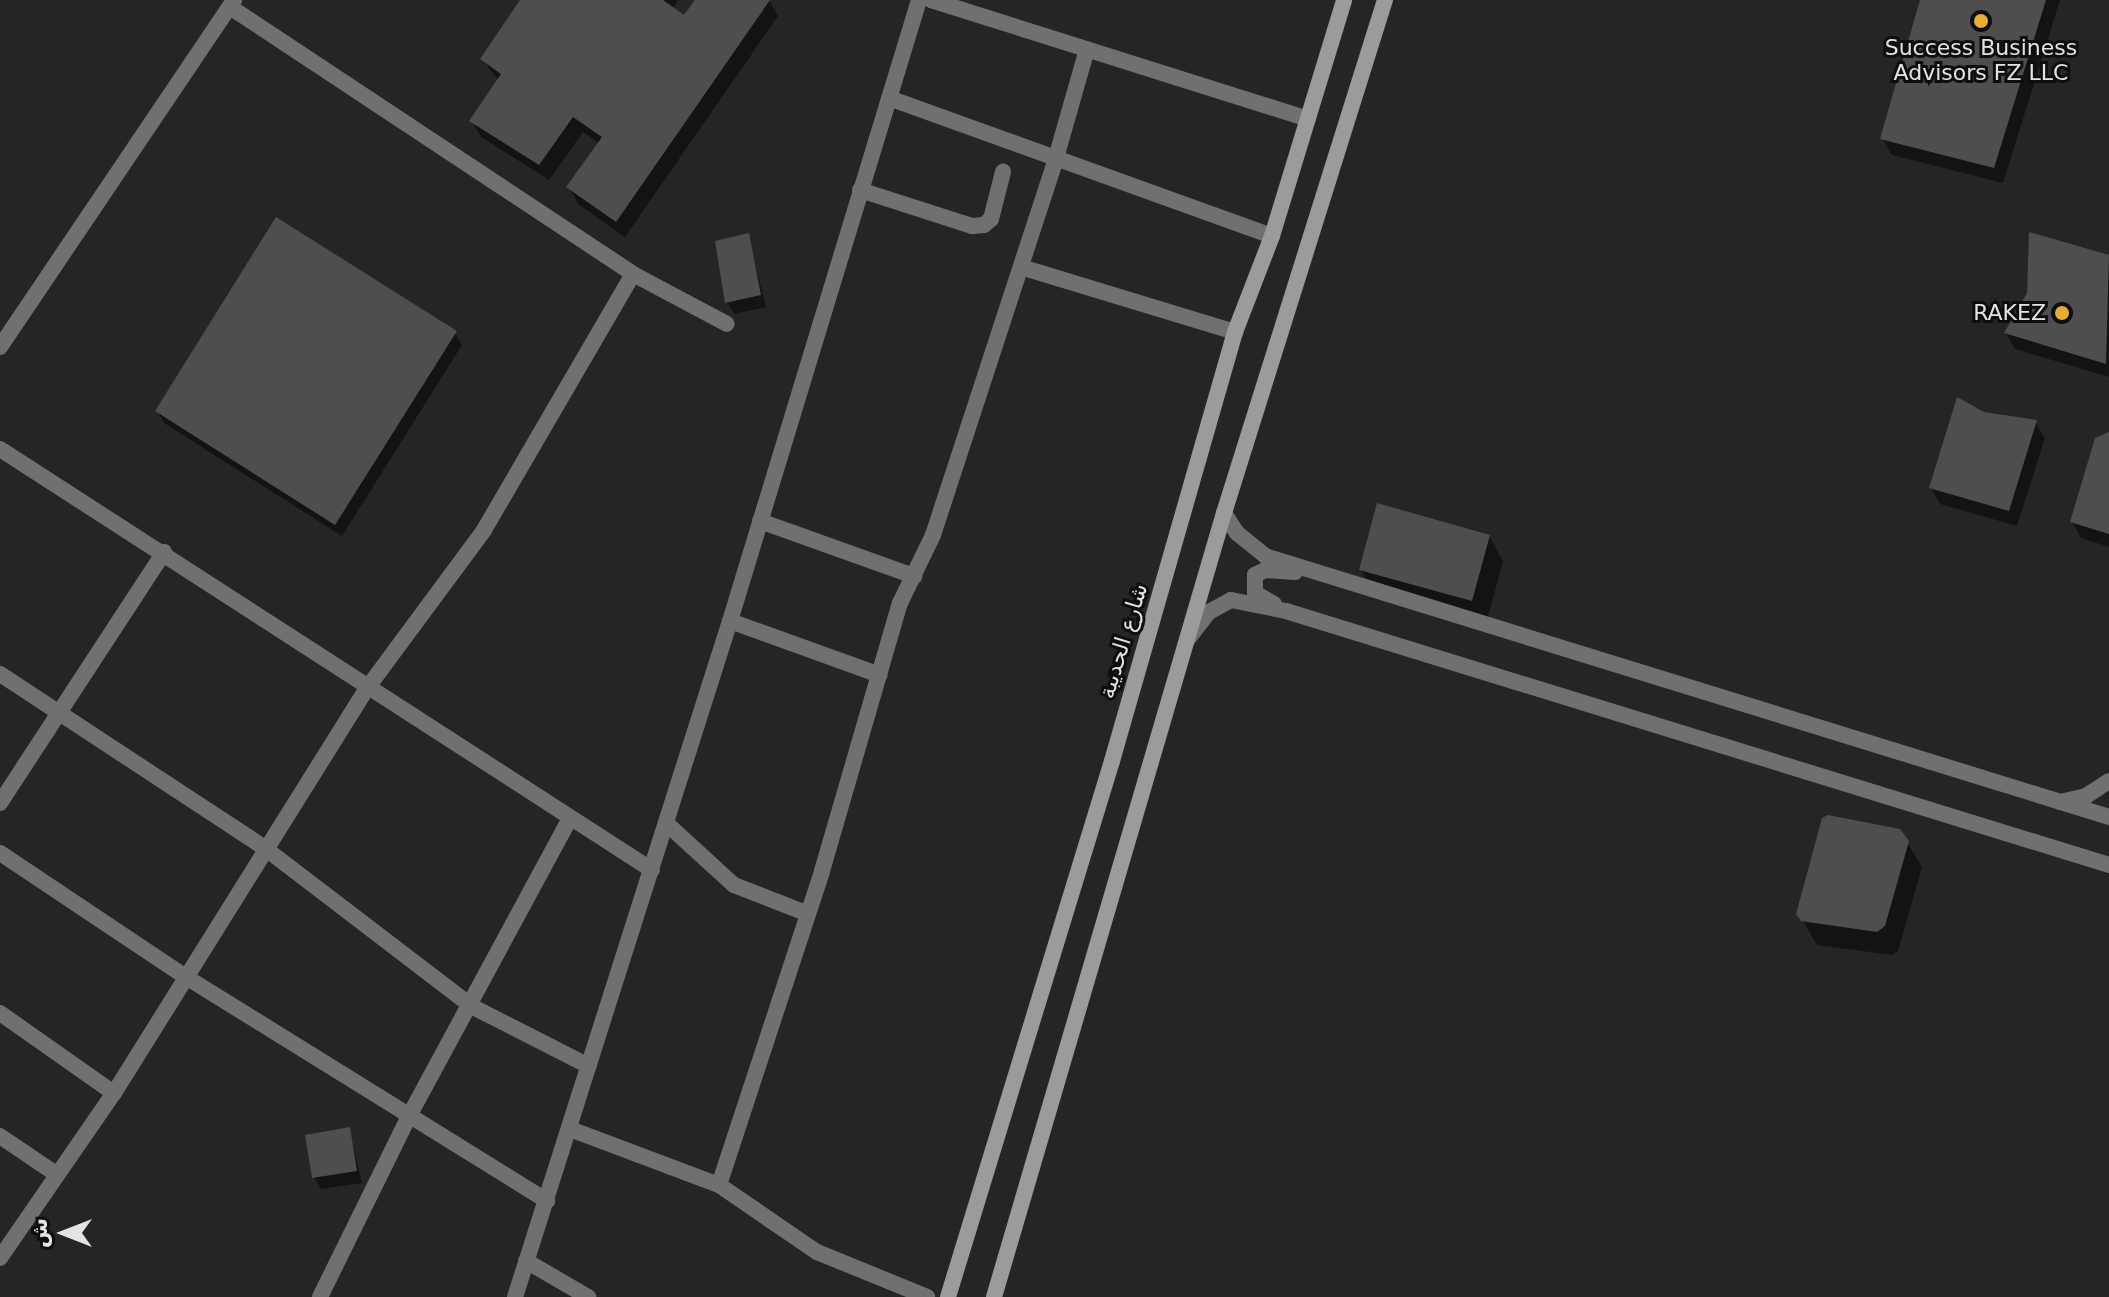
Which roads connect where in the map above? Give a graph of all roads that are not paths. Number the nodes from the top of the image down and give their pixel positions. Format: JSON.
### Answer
{"nodes":[{"id":1,"x":919,"y":0,"type":"edge"},
{"id":2,"x":931,"y":0,"type":"edge"},
{"id":3,"x":1344,"y":0,"type":"edge"},
{"id":4,"x":1385,"y":0,"type":"edge"},
{"id":5,"x":232,"y":3,"type":"edge"},
{"id":6,"x":1087,"y":49,"type":"junction"},
{"id":7,"x":889,"y":98,"type":"junction"},
{"id":8,"x":1308,"y":119,"type":"junction"},
{"id":9,"x":1056,"y":158,"type":"junction"},
{"id":10,"x":1003,"y":172,"type":"dead end"},
{"id":11,"x":860,"y":190,"type":"junction"},
{"id":12,"x":1272,"y":236,"type":"junction"},
{"id":13,"x":1021,"y":267,"type":"junction"},
{"id":14,"x":633,"y":274,"type":"junction"},
{"id":15,"x":727,"y":324,"type":"dead end"},
{"id":16,"x":1235,"y":332,"type":"junction"},
{"id":17,"x":0,"y":347,"type":"edge"},
{"id":18,"x":0,"y":449,"type":"edge"},
{"id":19,"x":1224,"y":513,"type":"junction"},
{"id":20,"x":760,"y":521,"type":"junction"},
{"id":21,"x":164,"y":552,"type":"junction"},
{"id":22,"x":1325,"y":573,"type":"junction"},
{"id":23,"x":914,"y":576,"type":"junction"},
{"id":24,"x":1286,"y":611,"type":"junction"},
{"id":25,"x":730,"y":621,"type":"junction"},
{"id":26,"x":1187,"y":640,"type":"junction"},
{"id":27,"x":0,"y":674,"type":"edge"},
{"id":28,"x":880,"y":675,"type":"junction"},
{"id":29,"x":368,"y":687,"type":"junction"},
{"id":30,"x":59,"y":712,"type":"junction"},
{"id":31,"x":2109,"y":781,"type":"edge"},
{"id":32,"x":2058,"y":802,"type":"junction"},
{"id":33,"x":0,"y":803,"type":"edge"},
{"id":34,"x":2109,"y":817,"type":"edge"},
{"id":35,"x":570,"y":819,"type":"junction"},
{"id":36,"x":666,"y":823,"type":"junction"},
{"id":37,"x":266,"y":849,"type":"junction"},
{"id":38,"x":0,"y":853,"type":"edge"},
{"id":39,"x":2109,"y":865,"type":"edge"},
{"id":40,"x":652,"y":870,"type":"junction"},
{"id":41,"x":806,"y":913,"type":"junction"},
{"id":42,"x":186,"y":977,"type":"junction"},
{"id":43,"x":471,"y":1006,"type":"junction"},
{"id":44,"x":0,"y":1013,"type":"edge"},
{"id":45,"x":589,"y":1066,"type":"junction"},
{"id":46,"x":114,"y":1093,"type":"junction"},
{"id":47,"x":408,"y":1118,"type":"junction"},
{"id":48,"x":570,"y":1129,"type":"junction"},
{"id":49,"x":0,"y":1136,"type":"edge"},
{"id":50,"x":56,"y":1174,"type":"junction"},
{"id":51,"x":719,"y":1185,"type":"junction"},
{"id":52,"x":547,"y":1201,"type":"junction"},
{"id":53,"x":0,"y":1257,"type":"edge"},
{"id":54,"x":526,"y":1261,"type":"junction"},
{"id":55,"x":320,"y":1297,"type":"edge"},
{"id":56,"x":515,"y":1297,"type":"edge"},
{"id":57,"x":588,"y":1297,"type":"edge"},
{"id":58,"x":927,"y":1297,"type":"edge"},
{"id":59,"x":948,"y":1297,"type":"edge"},
{"id":60,"x":994,"y":1297,"type":"edge"}],
"edges":[{"from":1,"to":7,"type":"street"},
{"from":2,"to":6,"type":"street"},
{"from":3,"to":8,"type":"main road","name":"شارع الحديبة"},
{"from":4,"to":19,"type":"main road"},
{"from":5,"to":14,"type":"street"},
{"from":5,"to":17,"type":"street"},
{"from":6,"to":8,"type":"street"},
{"from":6,"to":9,"type":"street"},
{"from":7,"to":9,"type":"street"},
{"from":7,"to":11,"type":"street"},
{"from":8,"to":12,"type":"main road","name":"شارع الحديبة"},
{"from":9,"to":12,"type":"street"},
{"from":9,"to":13,"type":"street"},
{"from":10,"to":11,"type":"street"},
{"from":11,"to":20,"type":"street"},
{"from":12,"to":16,"type":"main road","name":"شارع الحديبة"},
{"from":13,"to":16,"type":"street"},
{"from":13,"to":23,"type":"street"},
{"from":14,"to":15,"type":"street"},
{"from":14,"to":29,"type":"street"},
{"from":16,"to":59,"type":"main road","name":"شارع الحديبة"},
{"from":18,"to":21,"type":"street"},
{"from":19,"to":22,"type":"street"},
{"from":19,"to":26,"type":"main road"},
{"from":20,"to":23,"type":"street"},
{"from":20,"to":25,"type":"street"},
{"from":21,"to":29,"type":"street"},
{"from":21,"to":30,"type":"street"},
{"from":22,"to":24,"type":"street"},
{"from":22,"to":32,"type":"street"},
{"from":23,"to":28,"type":"street"},
{"from":24,"to":26,"type":"street"},
{"from":24,"to":39,"type":"street"},
{"from":25,"to":28,"type":"street"},
{"from":25,"to":36,"type":"street"},
{"from":26,"to":60,"type":"main road"},
{"from":27,"to":30,"type":"street"},
{"from":28,"to":41,"type":"street"},
{"from":29,"to":35,"type":"street"},
{"from":29,"to":37,"type":"street"},
{"from":30,"to":33,"type":"street"},
{"from":30,"to":37,"type":"street"},
{"from":31,"to":32,"type":"street"},
{"from":32,"to":34,"type":"street"},
{"from":35,"to":40,"type":"street"},
{"from":35,"to":43,"type":"street"},
{"from":36,"to":40,"type":"street"},
{"from":36,"to":41,"type":"street"},
{"from":37,"to":42,"type":"street"},
{"from":37,"to":43,"type":"street"},
{"from":38,"to":42,"type":"street"},
{"from":40,"to":45,"type":"street"},
{"from":41,"to":51,"type":"street"},
{"from":42,"to":46,"type":"street"},
{"from":42,"to":47,"type":"street"},
{"from":43,"to":45,"type":"street"},
{"from":43,"to":47,"type":"street"},
{"from":44,"to":46,"type":"street"},
{"from":45,"to":48,"type":"street"},
{"from":46,"to":50,"type":"street"},
{"from":47,"to":52,"type":"street"},
{"from":47,"to":55,"type":"street"},
{"from":48,"to":51,"type":"street"},
{"from":48,"to":52,"type":"street"},
{"from":49,"to":50,"type":"street"},
{"from":50,"to":53,"type":"street"},
{"from":51,"to":58,"type":"street"},
{"from":52,"to":54,"type":"street"},
{"from":54,"to":56,"type":"street"},
{"from":54,"to":57,"type":"street"}]}
